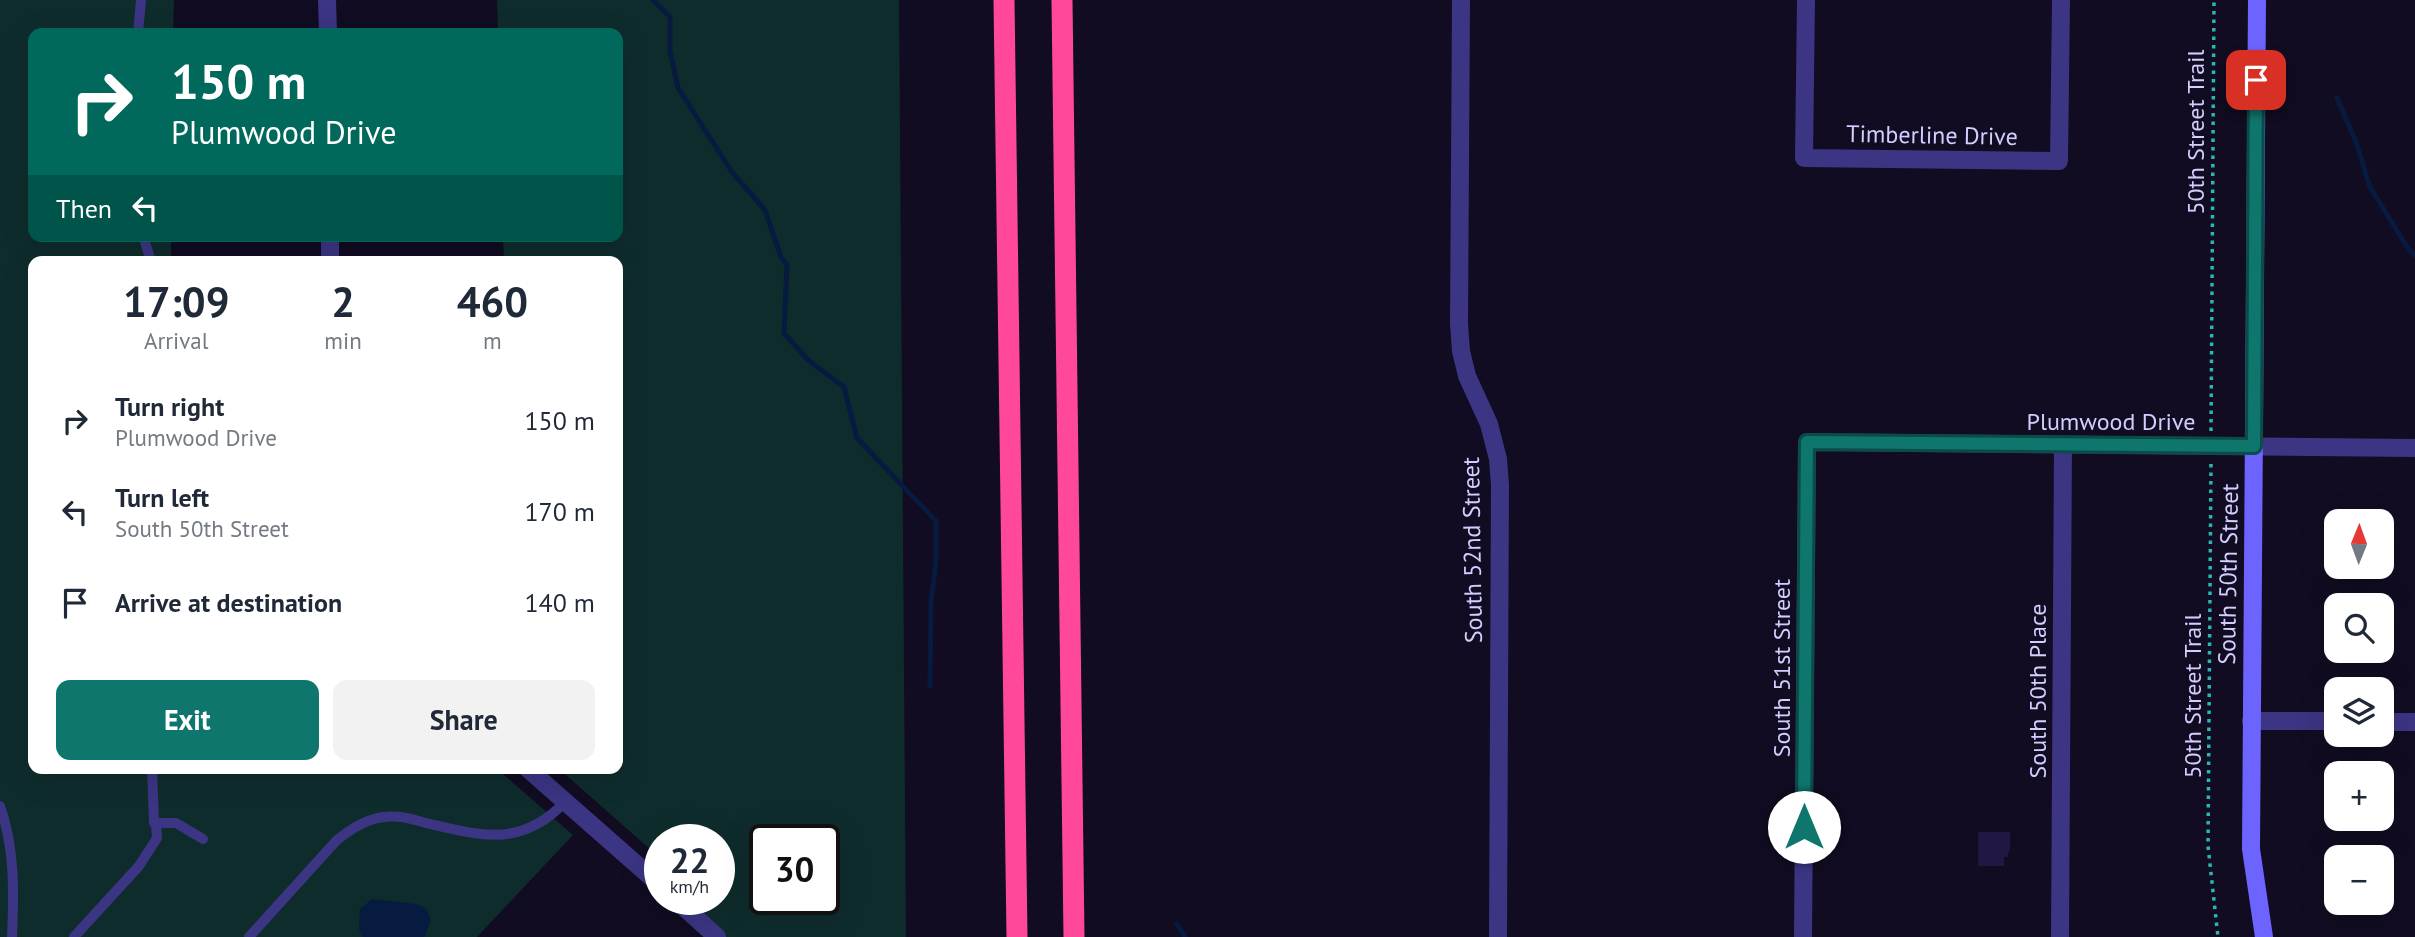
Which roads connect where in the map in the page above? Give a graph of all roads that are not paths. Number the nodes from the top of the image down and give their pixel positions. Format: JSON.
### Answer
{"nodes":[{"id":1,"x":141,"y":0,"type":"edge"},
{"id":2,"x":327,"y":0,"type":"edge"},
{"id":3,"x":1004,"y":0,"type":"edge"},
{"id":4,"x":1062,"y":0,"type":"edge"},
{"id":5,"x":1461,"y":0,"type":"edge"},
{"id":6,"x":1806,"y":0,"type":"edge"},
{"id":7,"x":2061,"y":0,"type":"edge"},
{"id":8,"x":2257,"y":0,"type":"edge"},
{"id":9,"x":138,"y":28,"type":"edge"},
{"id":10,"x":328,"y":28,"type":"edge"},
{"id":11,"x":1807,"y":442,"type":"joint"},
{"id":12,"x":2063,"y":445,"type":"junction"},
{"id":13,"x":2254,"y":446,"type":"junction"},
{"id":14,"x":2415,"y":448,"type":"edge"},
{"id":15,"x":2251,"y":721,"type":"junction"},
{"id":16,"x":2324,"y":722,"type":"edge"},
{"id":17,"x":2394,"y":722,"type":"edge"},
{"id":18,"x":2415,"y":722,"type":"edge"},
{"id":19,"x":152,"y":774,"type":"edge"},
{"id":20,"x":534,"y":774,"type":"edge"},
{"id":21,"x":565,"y":802,"type":"junction"},
{"id":22,"x":0,"y":806,"type":"edge"},
{"id":23,"x":156,"y":822,"type":"junction"},
{"id":24,"x":203,"y":839,"type":"dead end"},
{"id":25,"x":644,"y":871,"type":"edge"},
{"id":26,"x":693,"y":915,"type":"edge"},
{"id":27,"x":12,"y":937,"type":"edge"},
{"id":28,"x":74,"y":937,"type":"edge"},
{"id":29,"x":248,"y":937,"type":"edge"},
{"id":30,"x":717,"y":937,"type":"edge"},
{"id":31,"x":1017,"y":937,"type":"edge"},
{"id":32,"x":1074,"y":937,"type":"edge"},
{"id":33,"x":1497,"y":937,"type":"edge"},
{"id":34,"x":1803,"y":937,"type":"edge"},
{"id":35,"x":2060,"y":937,"type":"edge"},
{"id":36,"x":2264,"y":937,"type":"edge"}],
"edges":[{"from":1,"to":9,"type":"lane"},
{"from":2,"to":10,"type":"street"},
{"from":3,"to":31,"type":"highway"},
{"from":4,"to":32,"type":"highway"},
{"from":5,"to":33,"type":"street","name":"South 52nd Street"},
{"from":6,"to":7,"type":"street","name":"Timberline Drive"},
{"from":8,"to":13,"type":"main road","name":"South 50th Street"},
{"from":11,"to":12,"type":"street","name":"Plumwood Drive"},
{"from":11,"to":34,"type":"street","name":"South 51st Street"},
{"from":12,"to":13,"type":"street","name":"Plumwood Drive"},
{"from":12,"to":35,"type":"street","name":"South 50th Place"},
{"from":13,"to":14,"type":"street","name":"Plumwood Drive"},
{"from":13,"to":15,"type":"main road","name":"South 50th Street"},
{"from":15,"to":16,"type":"street"},
{"from":15,"to":36,"type":"main road","name":"South 50th Street"},
{"from":17,"to":18,"type":"street"},
{"from":19,"to":23,"type":"lane"},
{"from":20,"to":21,"type":"street"},
{"from":21,"to":25,"type":"street"},
{"from":21,"to":29,"type":"lane"},
{"from":22,"to":27,"type":"lane"},
{"from":23,"to":24,"type":"lane"},
{"from":23,"to":28,"type":"lane"},
{"from":26,"to":30,"type":"street"}]}
